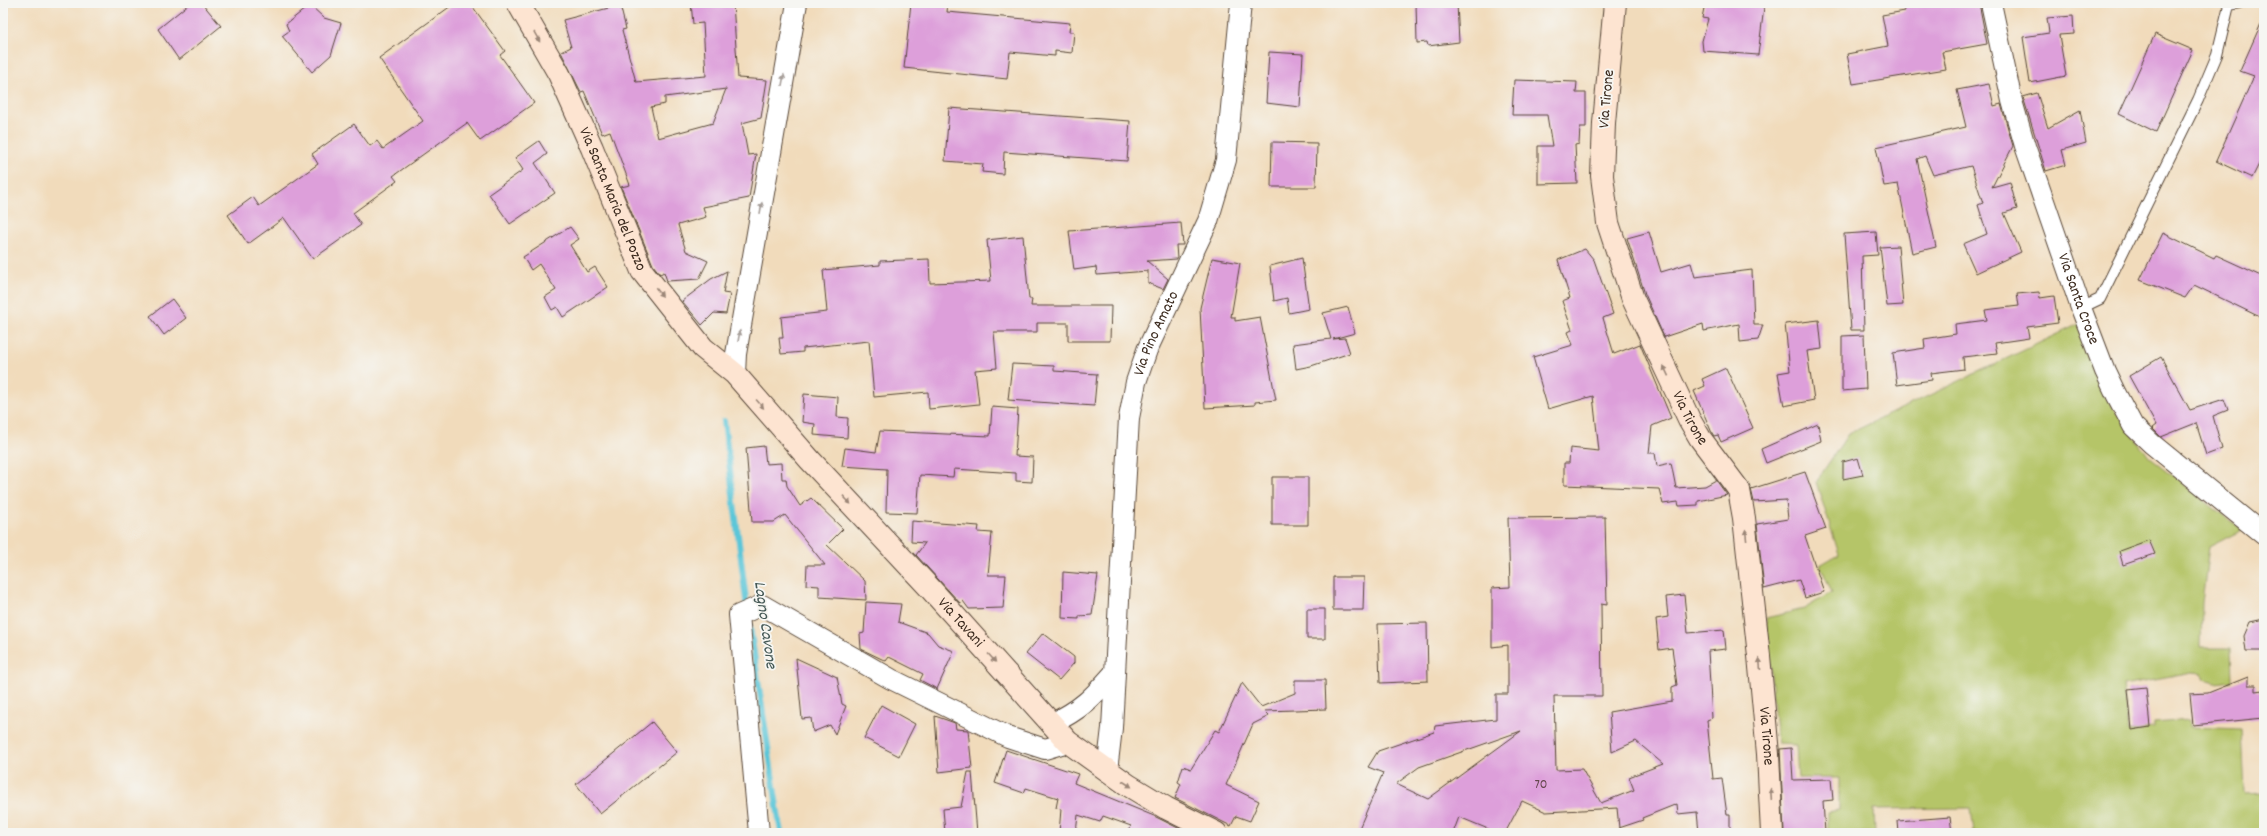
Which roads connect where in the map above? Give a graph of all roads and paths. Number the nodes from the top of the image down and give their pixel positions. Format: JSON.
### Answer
{"nodes":[{"id":1,"x":518,"y":3,"type":"edge"},
{"id":2,"x":797,"y":3,"type":"edge"},
{"id":3,"x":1241,"y":3,"type":"edge"},
{"id":4,"x":1615,"y":3,"type":"edge"},
{"id":5,"x":1990,"y":3,"type":"edge"},
{"id":6,"x":2240,"y":3,"type":"edge"},
{"id":7,"x":2228,"y":4,"type":"edge"},
{"id":8,"x":2081,"y":308,"type":"junction"},
{"id":9,"x":735,"y":374,"type":"junction"},
{"id":10,"x":2264,"y":535,"type":"edge"},
{"id":11,"x":1114,"y":673,"type":"junction"},
{"id":12,"x":1050,"y":724,"type":"junction"},
{"id":13,"x":1068,"y":742,"type":"junction"},
{"id":14,"x":1107,"y":771,"type":"junction"},
{"id":15,"x":760,"y":833,"type":"edge"},
{"id":16,"x":1216,"y":833,"type":"edge"},
{"id":17,"x":1772,"y":833,"type":"edge"}],
"edges":[{"from":1,"to":9,"type":"street","name":"Via Santa Maria del Pozzo","one_way":true},
{"from":9,"to":2,"type":"street","one_way":true},
{"from":3,"to":11,"type":"street","name":"Via Pino Amato"},
{"from":17,"to":4,"type":"street","name":"Via Tirone","one_way":true},
{"from":5,"to":8,"type":"street","name":"Via Santa Croce"},
{"from":6,"to":7,"type":"lane"},
{"from":7,"to":8,"type":"lane"},
{"from":8,"to":10,"type":"street","name":"Via Santa Croce"},
{"from":9,"to":12,"type":"street","name":"Via Tavani","one_way":true},
{"from":11,"to":12,"type":"street"},
{"from":11,"to":14,"type":"street","name":"Via Pino Amato"},
{"from":12,"to":13,"type":"street","name":"Via Tavani"},
{"from":13,"to":14,"type":"street","name":"Via Tavani"},
{"from":13,"to":15,"type":"street"},
{"from":14,"to":16,"type":"street","name":"Via Tavani","one_way":true}]}
